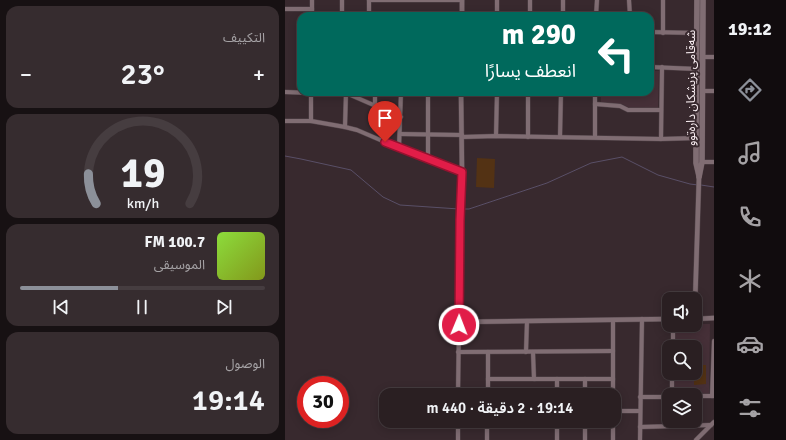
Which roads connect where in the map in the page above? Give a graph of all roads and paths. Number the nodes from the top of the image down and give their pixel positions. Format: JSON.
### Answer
{"nodes":[{"id":1,"x":312,"y":0,"type":"edge"},
{"id":2,"x":342,"y":0,"type":"edge"},
{"id":3,"x":369,"y":0,"type":"edge"},
{"id":4,"x":428,"y":0,"type":"edge"},
{"id":5,"x":462,"y":0,"type":"edge"},
{"id":6,"x":497,"y":0,"type":"edge"},
{"id":7,"x":530,"y":0,"type":"edge"},
{"id":8,"x":563,"y":0,"type":"edge"},
{"id":9,"x":597,"y":0,"type":"edge"},
{"id":10,"x":629,"y":0,"type":"edge"},
{"id":11,"x":663,"y":0,"type":"edge"},
{"id":12,"x":697,"y":0,"type":"edge"},
{"id":13,"x":703,"y":0,"type":"edge"},
{"id":14,"x":285,"y":9,"type":"edge"},
{"id":15,"x":312,"y":9,"type":"joint"},
{"id":16,"x":342,"y":12,"type":"edge"},
{"id":17,"x":369,"y":12,"type":"edge"},
{"id":18,"x":462,"y":12,"type":"edge"},
{"id":19,"x":497,"y":12,"type":"edge"},
{"id":20,"x":530,"y":12,"type":"edge"},
{"id":21,"x":563,"y":12,"type":"edge"},
{"id":22,"x":596,"y":12,"type":"edge"},
{"id":23,"x":630,"y":12,"type":"edge"},
{"id":24,"x":654,"y":32,"type":"edge"},
{"id":25,"x":663,"y":33,"type":"junction"},
{"id":26,"x":697,"y":33,"type":"junction"},
{"id":27,"x":703,"y":57,"type":"junction"},
{"id":28,"x":714,"y":57,"type":"edge"},
{"id":29,"x":654,"y":67,"type":"edge"},
{"id":30,"x":662,"y":67,"type":"junction"},
{"id":31,"x":700,"y":69,"type":"junction"},
{"id":32,"x":702,"y":91,"type":"junction"},
{"id":33,"x":714,"y":91,"type":"edge"},
{"id":34,"x":285,"y":92,"type":"edge"},
{"id":35,"x":297,"y":92,"type":"edge"},
{"id":36,"x":311,"y":96,"type":"edge"},
{"id":37,"x":346,"y":96,"type":"edge"},
{"id":38,"x":353,"y":96,"type":"edge"},
{"id":39,"x":375,"y":96,"type":"edge"},
{"id":40,"x":401,"y":96,"type":"edge"},
{"id":41,"x":428,"y":96,"type":"edge"},
{"id":42,"x":461,"y":96,"type":"edge"},
{"id":43,"x":497,"y":96,"type":"edge"},
{"id":44,"x":529,"y":96,"type":"edge"},
{"id":45,"x":561,"y":96,"type":"edge"},
{"id":46,"x":595,"y":96,"type":"edge"},
{"id":47,"x":595,"y":104,"type":"junction"},
{"id":48,"x":375,"y":106,"type":"junction"},
{"id":49,"x":661,"y":110,"type":"junction"},
{"id":50,"x":401,"y":117,"type":"junction"},
{"id":51,"x":285,"y":121,"type":"edge"},
{"id":52,"x":311,"y":121,"type":"junction"},
{"id":53,"x":345,"y":127,"type":"junction"},
{"id":54,"x":400,"y":134,"type":"junction"},
{"id":55,"x":428,"y":134,"type":"junction"},
{"id":56,"x":462,"y":136,"type":"junction"},
{"id":57,"x":496,"y":136,"type":"junction"},
{"id":58,"x":528,"y":137,"type":"junction"},
{"id":59,"x":560,"y":137,"type":"junction"},
{"id":60,"x":595,"y":137,"type":"junction"},
{"id":61,"x":696,"y":138,"type":"junction"},
{"id":62,"x":661,"y":139,"type":"junction"},
{"id":63,"x":399,"y":148,"type":"junction"},
{"id":64,"x":428,"y":159,"type":"junction"},
{"id":65,"x":702,"y":162,"type":"junction"},
{"id":66,"x":714,"y":162,"type":"edge"},
{"id":67,"x":699,"y":170,"type":"junction"},
{"id":68,"x":462,"y":172,"type":"junction"},
{"id":69,"x":699,"y":179,"type":"joint"},
{"id":70,"x":695,"y":292,"type":"edge"},
{"id":71,"x":702,"y":318,"type":"edge"},
{"id":72,"x":714,"y":318,"type":"edge"},
{"id":73,"x":642,"y":319,"type":"junction"},
{"id":74,"x":662,"y":319,"type":"edge"},
{"id":75,"x":613,"y":320,"type":"junction"},
{"id":76,"x":527,"y":321,"type":"junction"},
{"id":77,"x":459,"y":322,"type":"junction"},
{"id":78,"x":714,"y":341,"type":"edge"},
{"id":79,"x":714,"y":347,"type":"edge"},
{"id":80,"x":613,"y":351,"type":"junction"},
{"id":81,"x":458,"y":352,"type":"junction"},
{"id":82,"x":488,"y":352,"type":"junction"},
{"id":83,"x":527,"y":352,"type":"junction"},
{"id":84,"x":533,"y":352,"type":"junction"},
{"id":85,"x":713,"y":374,"type":"edge"},
{"id":86,"x":488,"y":379,"type":"junction"},
{"id":87,"x":534,"y":379,"type":"junction"},
{"id":88,"x":557,"y":379,"type":"junction"},
{"id":89,"x":585,"y":379,"type":"junction"},
{"id":90,"x":613,"y":379,"type":"junction"},
{"id":91,"x":458,"y":388,"type":"edge"},
{"id":92,"x":488,"y":388,"type":"edge"},
{"id":93,"x":557,"y":388,"type":"edge"},
{"id":94,"x":585,"y":388,"type":"edge"},
{"id":95,"x":613,"y":388,"type":"edge"},
{"id":96,"x":662,"y":396,"type":"edge"},
{"id":97,"x":702,"y":396,"type":"edge"},
{"id":98,"x":713,"y":396,"type":"edge"},
{"id":99,"x":640,"y":397,"type":"junction"},
{"id":100,"x":640,"y":410,"type":"junction"},
{"id":101,"x":621,"y":411,"type":"edge"},
{"id":102,"x":713,"y":424,"type":"edge"},
{"id":103,"x":640,"y":427,"type":"junction"},
{"id":104,"x":458,"y":428,"type":"edge"},
{"id":105,"x":487,"y":428,"type":"edge"},
{"id":106,"x":557,"y":428,"type":"edge"},
{"id":107,"x":585,"y":428,"type":"edge"},
{"id":108,"x":613,"y":428,"type":"edge"},
{"id":109,"x":458,"y":440,"type":"edge"},
{"id":110,"x":487,"y":440,"type":"edge"},
{"id":111,"x":557,"y":440,"type":"edge"},
{"id":112,"x":585,"y":440,"type":"edge"},
{"id":113,"x":613,"y":440,"type":"edge"},
{"id":114,"x":640,"y":440,"type":"edge"},
{"id":115,"x":696,"y":440,"type":"edge"}],
"edges":[{"from":1,"to":15,"type":"street"},
{"from":2,"to":16,"type":"street"},
{"from":3,"to":4,"type":"street"},
{"from":3,"to":17,"type":"street"},
{"from":4,"to":5,"type":"street"},
{"from":5,"to":18,"type":"street"},
{"from":6,"to":19,"type":"street"},
{"from":7,"to":20,"type":"street"},
{"from":8,"to":21,"type":"street"},
{"from":9,"to":22,"type":"street"},
{"from":10,"to":23,"type":"street"},
{"from":11,"to":25,"type":"street"},
{"from":12,"to":26,"type":"main road","name":"شەقامی پزیشکان دارەتوو"},
{"from":13,"to":27,"type":"main road","name":"شەقامی پزیشکان دارەتوو"},
{"from":14,"to":15,"type":"street"},
{"from":24,"to":25,"type":"street"},
{"from":25,"to":26,"type":"street"},
{"from":26,"to":31,"type":"main road","name":"شەقامی پزیشکان دارەتوو"},
{"from":27,"to":28,"type":"street"},
{"from":27,"to":31,"type":"main road","name":"شەقامی پزیشکان دارەتوو"},
{"from":29,"to":30,"type":"street"},
{"from":30,"to":31,"type":"street"},
{"from":30,"to":49,"type":"street"},
{"from":31,"to":32,"type":"main road","name":"شەقامی پزیشکان دارەتوو"},
{"from":31,"to":61,"type":"main road","name":"شەقامی پزیشکان دارەتوو"},
{"from":32,"to":33,"type":"street"},
{"from":32,"to":65,"type":"main road","name":"شەقامی پزیشکان دارەتوو"},
{"from":34,"to":35,"type":"street"},
{"from":36,"to":52,"type":"street"},
{"from":37,"to":53,"type":"street"},
{"from":38,"to":48,"type":"street"},
{"from":39,"to":48,"type":"street"},
{"from":40,"to":50,"type":"street"},
{"from":41,"to":55,"type":"street"},
{"from":42,"to":56,"type":"street"},
{"from":43,"to":57,"type":"street"},
{"from":44,"to":58,"type":"street"},
{"from":45,"to":59,"type":"street"},
{"from":46,"to":47,"type":"street"},
{"from":47,"to":49,"type":"street"},
{"from":47,"to":60,"type":"street"},
{"from":48,"to":50,"type":"street"},
{"from":49,"to":62,"type":"street"},
{"from":50,"to":54,"type":"street"},
{"from":51,"to":52,"type":"street"},
{"from":52,"to":53,"type":"street"},
{"from":53,"to":63,"type":"street"},
{"from":54,"to":55,"type":"street"},
{"from":54,"to":63,"type":"street"},
{"from":55,"to":56,"type":"street"},
{"from":55,"to":64,"type":"street"},
{"from":56,"to":57,"type":"street"},
{"from":56,"to":68,"type":"street"},
{"from":57,"to":58,"type":"street"},
{"from":58,"to":59,"type":"street"},
{"from":59,"to":60,"type":"street"},
{"from":60,"to":62,"type":"street"},
{"from":61,"to":62,"type":"street"},
{"from":61,"to":67,"type":"main road","name":"شەقامی پزیشکان دارەتوو"},
{"from":63,"to":64,"type":"street"},
{"from":64,"to":68,"type":"street"},
{"from":65,"to":66,"type":"street"},
{"from":65,"to":67,"type":"main road","name":"شەقامی پزیشکان دارەتوو"},
{"from":67,"to":69,"type":"main road","name":"شەقامی پزیشکان دارەتوو"},
{"from":68,"to":77,"type":"street"},
{"from":69,"to":70,"type":"street","name":"شەقامی پزیشکان دارەتوو"},
{"from":71,"to":72,"type":"street"},
{"from":73,"to":74,"type":"street"},
{"from":73,"to":75,"type":"street"},
{"from":73,"to":99,"type":"street"},
{"from":75,"to":76,"type":"street"},
{"from":75,"to":80,"type":"street"},
{"from":76,"to":77,"type":"street"},
{"from":76,"to":83,"type":"street"},
{"from":77,"to":81,"type":"street"},
{"from":78,"to":79,"type":"street"},
{"from":79,"to":85,"type":"street"},
{"from":80,"to":84,"type":"street"},
{"from":80,"to":90,"type":"street"},
{"from":81,"to":82,"type":"street"},
{"from":81,"to":91,"type":"street"},
{"from":82,"to":83,"type":"street"},
{"from":82,"to":86,"type":"street"},
{"from":83,"to":84,"type":"street"},
{"from":84,"to":87,"type":"street"},
{"from":85,"to":98,"type":"street"},
{"from":86,"to":87,"type":"street"},
{"from":86,"to":92,"type":"street"},
{"from":87,"to":88,"type":"street"},
{"from":88,"to":89,"type":"street"},
{"from":88,"to":93,"type":"street"},
{"from":89,"to":90,"type":"street"},
{"from":89,"to":94,"type":"street"},
{"from":90,"to":95,"type":"street"},
{"from":96,"to":99,"type":"street"},
{"from":97,"to":98,"type":"street"},
{"from":99,"to":100,"type":"street"},
{"from":100,"to":101,"type":"street"},
{"from":100,"to":103,"type":"street"},
{"from":102,"to":103,"type":"street"},
{"from":102,"to":115,"type":"street"},
{"from":103,"to":114,"type":"street"},
{"from":104,"to":109,"type":"street"},
{"from":105,"to":110,"type":"street"},
{"from":106,"to":111,"type":"street"},
{"from":107,"to":112,"type":"street"},
{"from":108,"to":113,"type":"street"}]}
